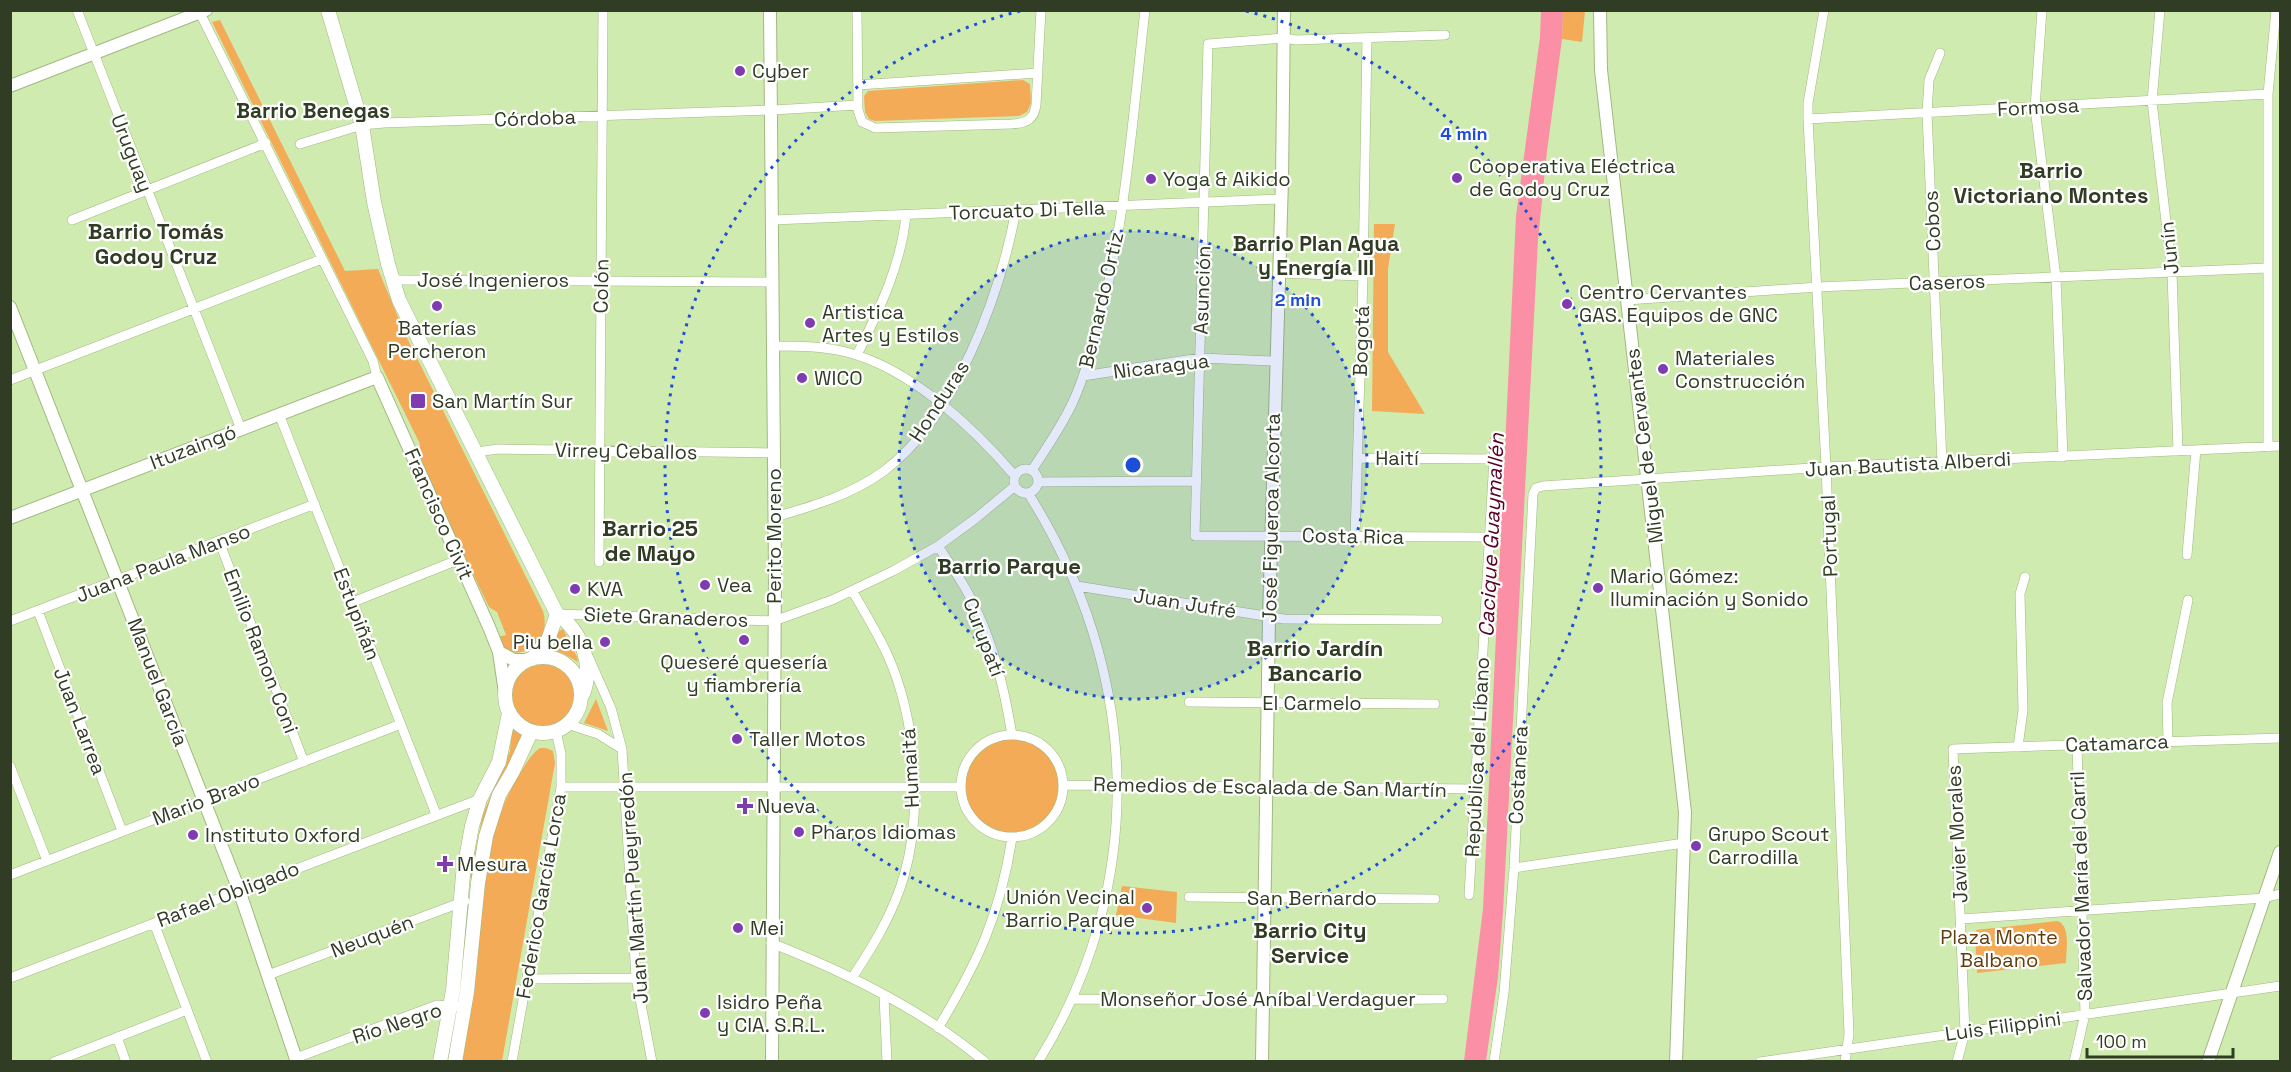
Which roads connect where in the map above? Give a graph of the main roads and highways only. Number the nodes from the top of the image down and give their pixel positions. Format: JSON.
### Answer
{"nodes":[{"id":1,"x":328,"y":10,"type":"edge"},
{"id":2,"x":557,"y":614,"type":"junction"},
{"id":3,"x":530,"y":659,"type":"junction"},
{"id":4,"x":581,"y":699,"type":"junction"},
{"id":5,"x":509,"y":713,"type":"junction"},
{"id":6,"x":531,"y":732,"type":"junction"},
{"id":7,"x":457,"y":1006,"type":"junction"},
{"id":8,"x":440,"y":1062,"type":"edge"},
{"id":9,"x":455,"y":1062,"type":"edge"}],
"edges":[{"from":1,"to":2,"type":"main road","name":"Juan Martín Pueyrredón"},
{"from":2,"to":3,"type":"main road"},
{"from":2,"to":4,"type":"main road","name":"Juan Martín Pueyrredón"},
{"from":3,"to":4,"type":"main road"},
{"from":3,"to":5,"type":"main road","name":"Francisco Civit"},
{"from":4,"to":6,"type":"main road"},
{"from":5,"to":6,"type":"main road"},
{"from":5,"to":7,"type":"main road"},
{"from":6,"to":7,"type":"main road"},
{"from":7,"to":8,"type":"main road"},
{"from":7,"to":9,"type":"main road"}]}
